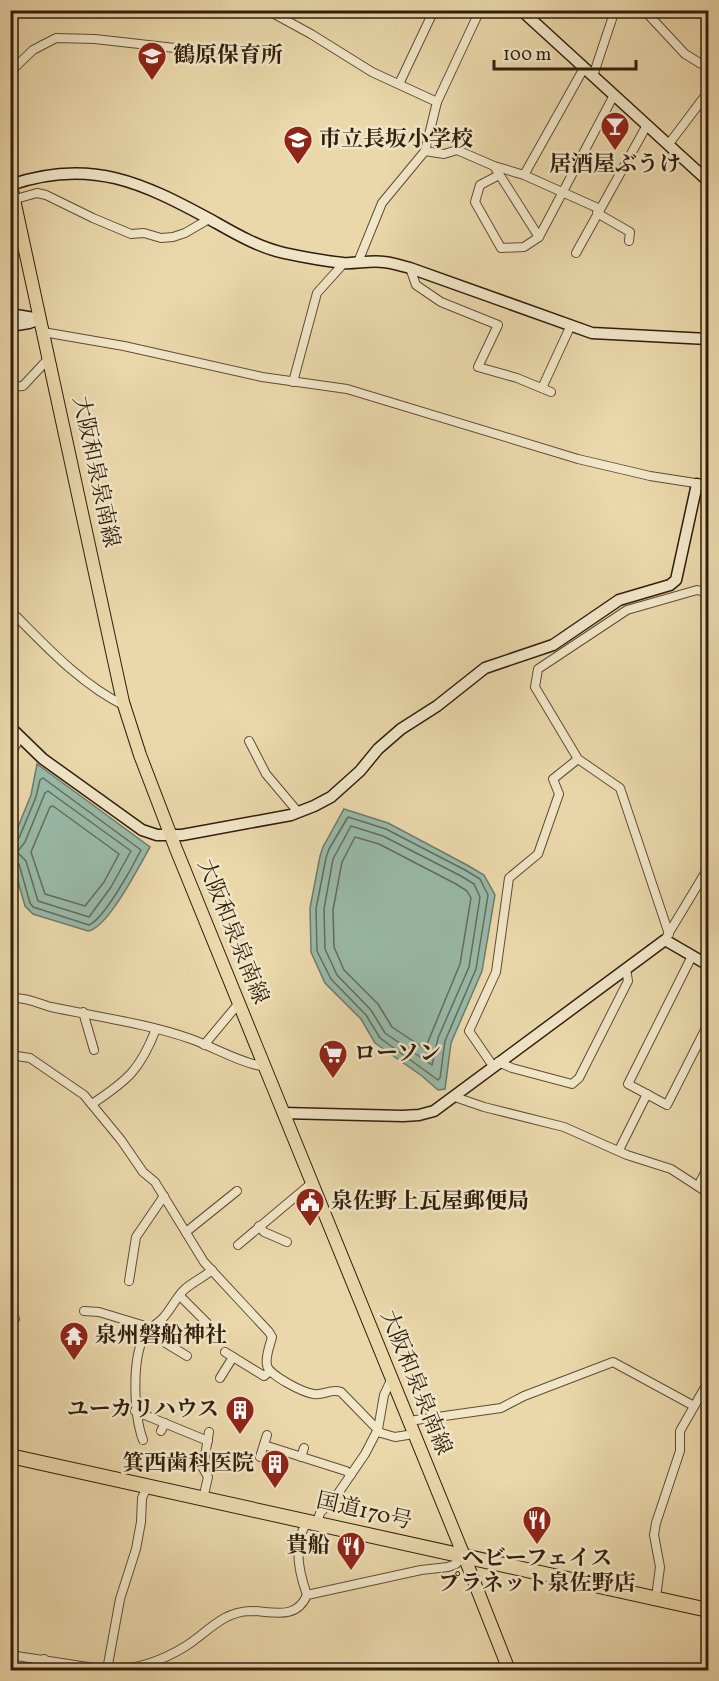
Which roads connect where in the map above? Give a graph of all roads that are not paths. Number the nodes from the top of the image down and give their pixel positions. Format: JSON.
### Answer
{"nodes":[{"id":1,"x":267,"y":10,"type":"edge"},
{"id":2,"x":434,"y":10,"type":"edge"},
{"id":3,"x":480,"y":10,"type":"edge"},
{"id":4,"x":521,"y":10,"type":"edge"},
{"id":5,"x":615,"y":10,"type":"edge"},
{"id":6,"x":644,"y":10,"type":"edge"},
{"id":7,"x":228,"y":54,"type":"dead end"},
{"id":8,"x":584,"y":68,"type":"junction"},
{"id":9,"x":708,"y":68,"type":"edge"},
{"id":10,"x":10,"y":72,"type":"edge"},
{"id":11,"x":593,"y":76,"type":"junction"},
{"id":12,"x":399,"y":84,"type":"junction"},
{"id":13,"x":708,"y":92,"type":"edge"},
{"id":14,"x":615,"y":95,"type":"junction"},
{"id":15,"x":437,"y":102,"type":"junction"},
{"id":16,"x":647,"y":125,"type":"junction"},
{"id":17,"x":669,"y":145,"type":"junction"},
{"id":18,"x":425,"y":151,"type":"junction"},
{"id":19,"x":494,"y":166,"type":"junction"},
{"id":20,"x":499,"y":175,"type":"junction"},
{"id":21,"x":524,"y":175,"type":"junction"},
{"id":22,"x":708,"y":181,"type":"edge"},
{"id":23,"x":11,"y":183,"type":"edge"},
{"id":24,"x":563,"y":191,"type":"junction"},
{"id":25,"x":13,"y":200,"type":"edge"},
{"id":26,"x":598,"y":211,"type":"junction"},
{"id":27,"x":209,"y":219,"type":"junction"},
{"id":28,"x":538,"y":237,"type":"junction"},
{"id":29,"x":629,"y":241,"type":"dead end"},
{"id":30,"x":576,"y":253,"type":"dead end"},
{"id":31,"x":358,"y":262,"type":"junction"},
{"id":32,"x":344,"y":263,"type":"junction"},
{"id":33,"x":410,"y":268,"type":"junction"},
{"id":34,"x":10,"y":314,"type":"edge"},
{"id":35,"x":41,"y":325,"type":"junction"},
{"id":36,"x":571,"y":325,"type":"junction"},
{"id":37,"x":10,"y":326,"type":"edge"},
{"id":38,"x":708,"y":339,"type":"edge"},
{"id":39,"x":49,"y":358,"type":"junction"},
{"id":40,"x":293,"y":381,"type":"junction"},
{"id":41,"x":10,"y":387,"type":"edge"},
{"id":42,"x":542,"y":388,"type":"junction"},
{"id":43,"x":551,"y":392,"type":"dead end"},
{"id":44,"x":703,"y":484,"type":"edge"},
{"id":45,"x":708,"y":592,"type":"edge"},
{"id":46,"x":10,"y":610,"type":"edge"},
{"id":47,"x":125,"y":706,"type":"junction"},
{"id":48,"x":10,"y":727,"type":"edge"},
{"id":49,"x":20,"y":737,"type":"junction"},
{"id":50,"x":249,"y":741,"type":"dead end"},
{"id":51,"x":10,"y":756,"type":"edge"},
{"id":52,"x":578,"y":759,"type":"junction"},
{"id":53,"x":298,"y":812,"type":"junction"},
{"id":54,"x":170,"y":835,"type":"junction"},
{"id":55,"x":708,"y":868,"type":"edge"},
{"id":56,"x":667,"y":937,"type":"junction"},
{"id":57,"x":692,"y":956,"type":"junction"},
{"id":58,"x":708,"y":965,"type":"edge"},
{"id":59,"x":626,"y":969,"type":"junction"},
{"id":60,"x":10,"y":998,"type":"edge"},
{"id":61,"x":239,"y":1004,"type":"junction"},
{"id":62,"x":83,"y":1012,"type":"junction"},
{"id":63,"x":708,"y":1024,"type":"edge"},
{"id":64,"x":156,"y":1029,"type":"junction"},
{"id":65,"x":204,"y":1045,"type":"junction"},
{"id":66,"x":94,"y":1050,"type":"dead end"},
{"id":67,"x":10,"y":1055,"type":"edge"},
{"id":68,"x":496,"y":1064,"type":"junction"},
{"id":69,"x":265,"y":1067,"type":"junction"},
{"id":70,"x":647,"y":1094,"type":"junction"},
{"id":71,"x":456,"y":1096,"type":"junction"},
{"id":72,"x":92,"y":1104,"type":"junction"},
{"id":73,"x":284,"y":1113,"type":"junction"},
{"id":74,"x":619,"y":1150,"type":"junction"},
{"id":75,"x":708,"y":1167,"type":"edge"},
{"id":76,"x":312,"y":1184,"type":"junction"},
{"id":77,"x":698,"y":1186,"type":"junction"},
{"id":78,"x":237,"y":1191,"type":"dead end"},
{"id":79,"x":708,"y":1193,"type":"edge"},
{"id":80,"x":164,"y":1196,"type":"junction"},
{"id":81,"x":259,"y":1226,"type":"junction"},
{"id":82,"x":186,"y":1232,"type":"junction"},
{"id":83,"x":287,"y":1242,"type":"dead end"},
{"id":84,"x":238,"y":1245,"type":"dead end"},
{"id":85,"x":212,"y":1270,"type":"junction"},
{"id":86,"x":129,"y":1281,"type":"dead end"},
{"id":87,"x":180,"y":1296,"type":"junction"},
{"id":88,"x":84,"y":1311,"type":"dead end"},
{"id":89,"x":207,"y":1323,"type":"dead end"},
{"id":90,"x":148,"y":1331,"type":"junction"},
{"id":91,"x":225,"y":1352,"type":"dead end"},
{"id":92,"x":187,"y":1356,"type":"dead end"},
{"id":93,"x":233,"y":1357,"type":"junction"},
{"id":94,"x":269,"y":1372,"type":"junction"},
{"id":95,"x":220,"y":1378,"type":"dead end"},
{"id":96,"x":391,"y":1380,"type":"junction"},
{"id":97,"x":708,"y":1382,"type":"edge"},
{"id":98,"x":694,"y":1406,"type":"junction"},
{"id":99,"x":135,"y":1411,"type":"junction"},
{"id":100,"x":408,"y":1421,"type":"junction"},
{"id":101,"x":165,"y":1423,"type":"junction"},
{"id":102,"x":378,"y":1430,"type":"junction"},
{"id":103,"x":161,"y":1431,"type":"dead end"},
{"id":104,"x":414,"y":1434,"type":"junction"},
{"id":105,"x":267,"y":1435,"type":"dead end"},
{"id":106,"x":143,"y":1440,"type":"dead end"},
{"id":107,"x":264,"y":1445,"type":"junction"},
{"id":108,"x":304,"y":1448,"type":"dead end"},
{"id":109,"x":10,"y":1456,"type":"edge"},
{"id":110,"x":260,"y":1457,"type":"dead end"},
{"id":111,"x":301,"y":1457,"type":"junction"},
{"id":112,"x":351,"y":1475,"type":"junction"},
{"id":113,"x":147,"y":1487,"type":"junction"},
{"id":114,"x":203,"y":1499,"type":"junction"},
{"id":115,"x":313,"y":1522,"type":"junction"},
{"id":116,"x":464,"y":1556,"type":"junction"},
{"id":117,"x":307,"y":1595,"type":"junction"},
{"id":118,"x":656,"y":1597,"type":"junction"},
{"id":119,"x":708,"y":1610,"type":"edge"},
{"id":120,"x":10,"y":1655,"type":"edge"},
{"id":121,"x":44,"y":1659,"type":"junction"},
{"id":122,"x":106,"y":1670,"type":"edge"},
{"id":123,"x":42,"y":1671,"type":"edge"},
{"id":124,"x":509,"y":1671,"type":"edge"}],
"edges":[{"from":1,"to":12,"type":"street"},
{"from":2,"to":12,"type":"street"},
{"from":3,"to":15,"type":"street"},
{"from":4,"to":8,"type":"street"},
{"from":5,"to":11,"type":"street"},
{"from":6,"to":9,"type":"street"},
{"from":7,"to":10,"type":"street"},
{"from":8,"to":11,"type":"street"},
{"from":8,"to":21,"type":"street"},
{"from":11,"to":14,"type":"street"},
{"from":12,"to":15,"type":"street"},
{"from":13,"to":17,"type":"street"},
{"from":14,"to":16,"type":"street"},
{"from":14,"to":24,"type":"street"},
{"from":15,"to":18,"type":"street"},
{"from":16,"to":17,"type":"street"},
{"from":16,"to":26,"type":"street"},
{"from":17,"to":22,"type":"street"},
{"from":18,"to":19,"type":"street"},
{"from":18,"to":31,"type":"street"},
{"from":19,"to":20,"type":"street"},
{"from":19,"to":21,"type":"street"},
{"from":20,"to":28,"type":"street"},
{"from":20,"to":28,"type":"street"},
{"from":21,"to":24,"type":"street"},
{"from":23,"to":25,"type":"main road","name":"大阪和泉泉南線"},
{"from":23,"to":27,"type":"street"},
{"from":24,"to":26,"type":"street"},
{"from":24,"to":28,"type":"street"},
{"from":25,"to":27,"type":"street"},
{"from":25,"to":35,"type":"main road","name":"大阪和泉泉南線"},
{"from":26,"to":29,"type":"street"},
{"from":26,"to":30,"type":"street"},
{"from":27,"to":32,"type":"street"},
{"from":31,"to":32,"type":"street"},
{"from":31,"to":33,"type":"street"},
{"from":32,"to":40,"type":"street"},
{"from":33,"to":36,"type":"street"},
{"from":33,"to":42,"type":"street"},
{"from":34,"to":35,"type":"street"},
{"from":35,"to":37,"type":"street"},
{"from":35,"to":39,"type":"main road","name":"大阪和泉泉南線"},
{"from":35,"to":40,"type":"street"},
{"from":36,"to":38,"type":"street"},
{"from":36,"to":42,"type":"street"},
{"from":39,"to":41,"type":"street"},
{"from":39,"to":47,"type":"main road","name":"大阪和泉泉南線"},
{"from":40,"to":44,"type":"street"},
{"from":42,"to":43,"type":"street"},
{"from":44,"to":53,"type":"street"},
{"from":45,"to":52,"type":"street"},
{"from":46,"to":47,"type":"street"},
{"from":47,"to":54,"type":"main road","name":"大阪和泉泉南線"},
{"from":48,"to":49,"type":"street"},
{"from":49,"to":51,"type":"street"},
{"from":49,"to":54,"type":"street"},
{"from":50,"to":53,"type":"street"},
{"from":52,"to":56,"type":"street"},
{"from":52,"to":68,"type":"street"},
{"from":53,"to":54,"type":"street"},
{"from":54,"to":61,"type":"main road","name":"大阪和泉泉南線"},
{"from":55,"to":56,"type":"street"},
{"from":56,"to":57,"type":"street"},
{"from":56,"to":59,"type":"street"},
{"from":57,"to":58,"type":"street"},
{"from":57,"to":70,"type":"street"},
{"from":59,"to":68,"type":"street"},
{"from":59,"to":68,"type":"street"},
{"from":60,"to":62,"type":"street"},
{"from":61,"to":65,"type":"street"},
{"from":61,"to":69,"type":"main road","name":"大阪和泉泉南線"},
{"from":62,"to":64,"type":"street"},
{"from":62,"to":66,"type":"street"},
{"from":63,"to":70,"type":"street"},
{"from":64,"to":65,"type":"street"},
{"from":64,"to":72,"type":"street"},
{"from":65,"to":69,"type":"street"},
{"from":67,"to":72,"type":"street"},
{"from":68,"to":71,"type":"street"},
{"from":69,"to":73,"type":"main road","name":"大阪和泉泉南線"},
{"from":70,"to":74,"type":"street"},
{"from":71,"to":73,"type":"street"},
{"from":71,"to":74,"type":"street"},
{"from":72,"to":80,"type":"street"},
{"from":73,"to":76,"type":"main road","name":"大阪和泉泉南線"},
{"from":74,"to":77,"type":"street"},
{"from":75,"to":77,"type":"street"},
{"from":76,"to":81,"type":"street"},
{"from":76,"to":96,"type":"main road","name":"大阪和泉泉南線"},
{"from":77,"to":79,"type":"street"},
{"from":78,"to":82,"type":"street"},
{"from":80,"to":82,"type":"street"},
{"from":80,"to":86,"type":"street"},
{"from":81,"to":83,"type":"street"},
{"from":81,"to":84,"type":"street"},
{"from":82,"to":85,"type":"street"},
{"from":85,"to":87,"type":"street"},
{"from":85,"to":94,"type":"street"},
{"from":87,"to":89,"type":"street"},
{"from":87,"to":90,"type":"street"},
{"from":88,"to":90,"type":"street"},
{"from":90,"to":92,"type":"street"},
{"from":90,"to":99,"type":"street"},
{"from":91,"to":93,"type":"street"},
{"from":93,"to":94,"type":"street"},
{"from":93,"to":95,"type":"street"},
{"from":94,"to":102,"type":"street"},
{"from":96,"to":100,"type":"main road","name":"大阪和泉泉南線"},
{"from":96,"to":102,"type":"street"},
{"from":97,"to":98,"type":"street"},
{"from":98,"to":100,"type":"street"},
{"from":98,"to":118,"type":"street"},
{"from":99,"to":101,"type":"street"},
{"from":99,"to":106,"type":"street"},
{"from":100,"to":104,"type":"main road","name":"大阪和泉泉南線"},
{"from":101,"to":103,"type":"street"},
{"from":101,"to":114,"type":"street"},
{"from":102,"to":104,"type":"street"},
{"from":102,"to":112,"type":"street"},
{"from":104,"to":116,"type":"main road","name":"大阪和泉泉南線"},
{"from":105,"to":107,"type":"street"},
{"from":107,"to":110,"type":"street"},
{"from":107,"to":111,"type":"street"},
{"from":108,"to":111,"type":"street"},
{"from":109,"to":113,"type":"highway","name":"国道170号"},
{"from":111,"to":112,"type":"street"},
{"from":112,"to":115,"type":"street"},
{"from":113,"to":114,"type":"highway","name":"国道170号"},
{"from":113,"to":122,"type":"street"},
{"from":114,"to":115,"type":"highway","name":"国道170号"},
{"from":115,"to":116,"type":"highway","name":"国道170号"},
{"from":115,"to":117,"type":"street"},
{"from":116,"to":117,"type":"street"},
{"from":116,"to":118,"type":"highway","name":"国道170号"},
{"from":116,"to":124,"type":"main road","name":"大阪和泉泉南線"},
{"from":117,"to":122,"type":"street"},
{"from":118,"to":119,"type":"highway","name":"国道170号"},
{"from":120,"to":121,"type":"street"},
{"from":121,"to":122,"type":"street"},
{"from":121,"to":123,"type":"street"}]}
